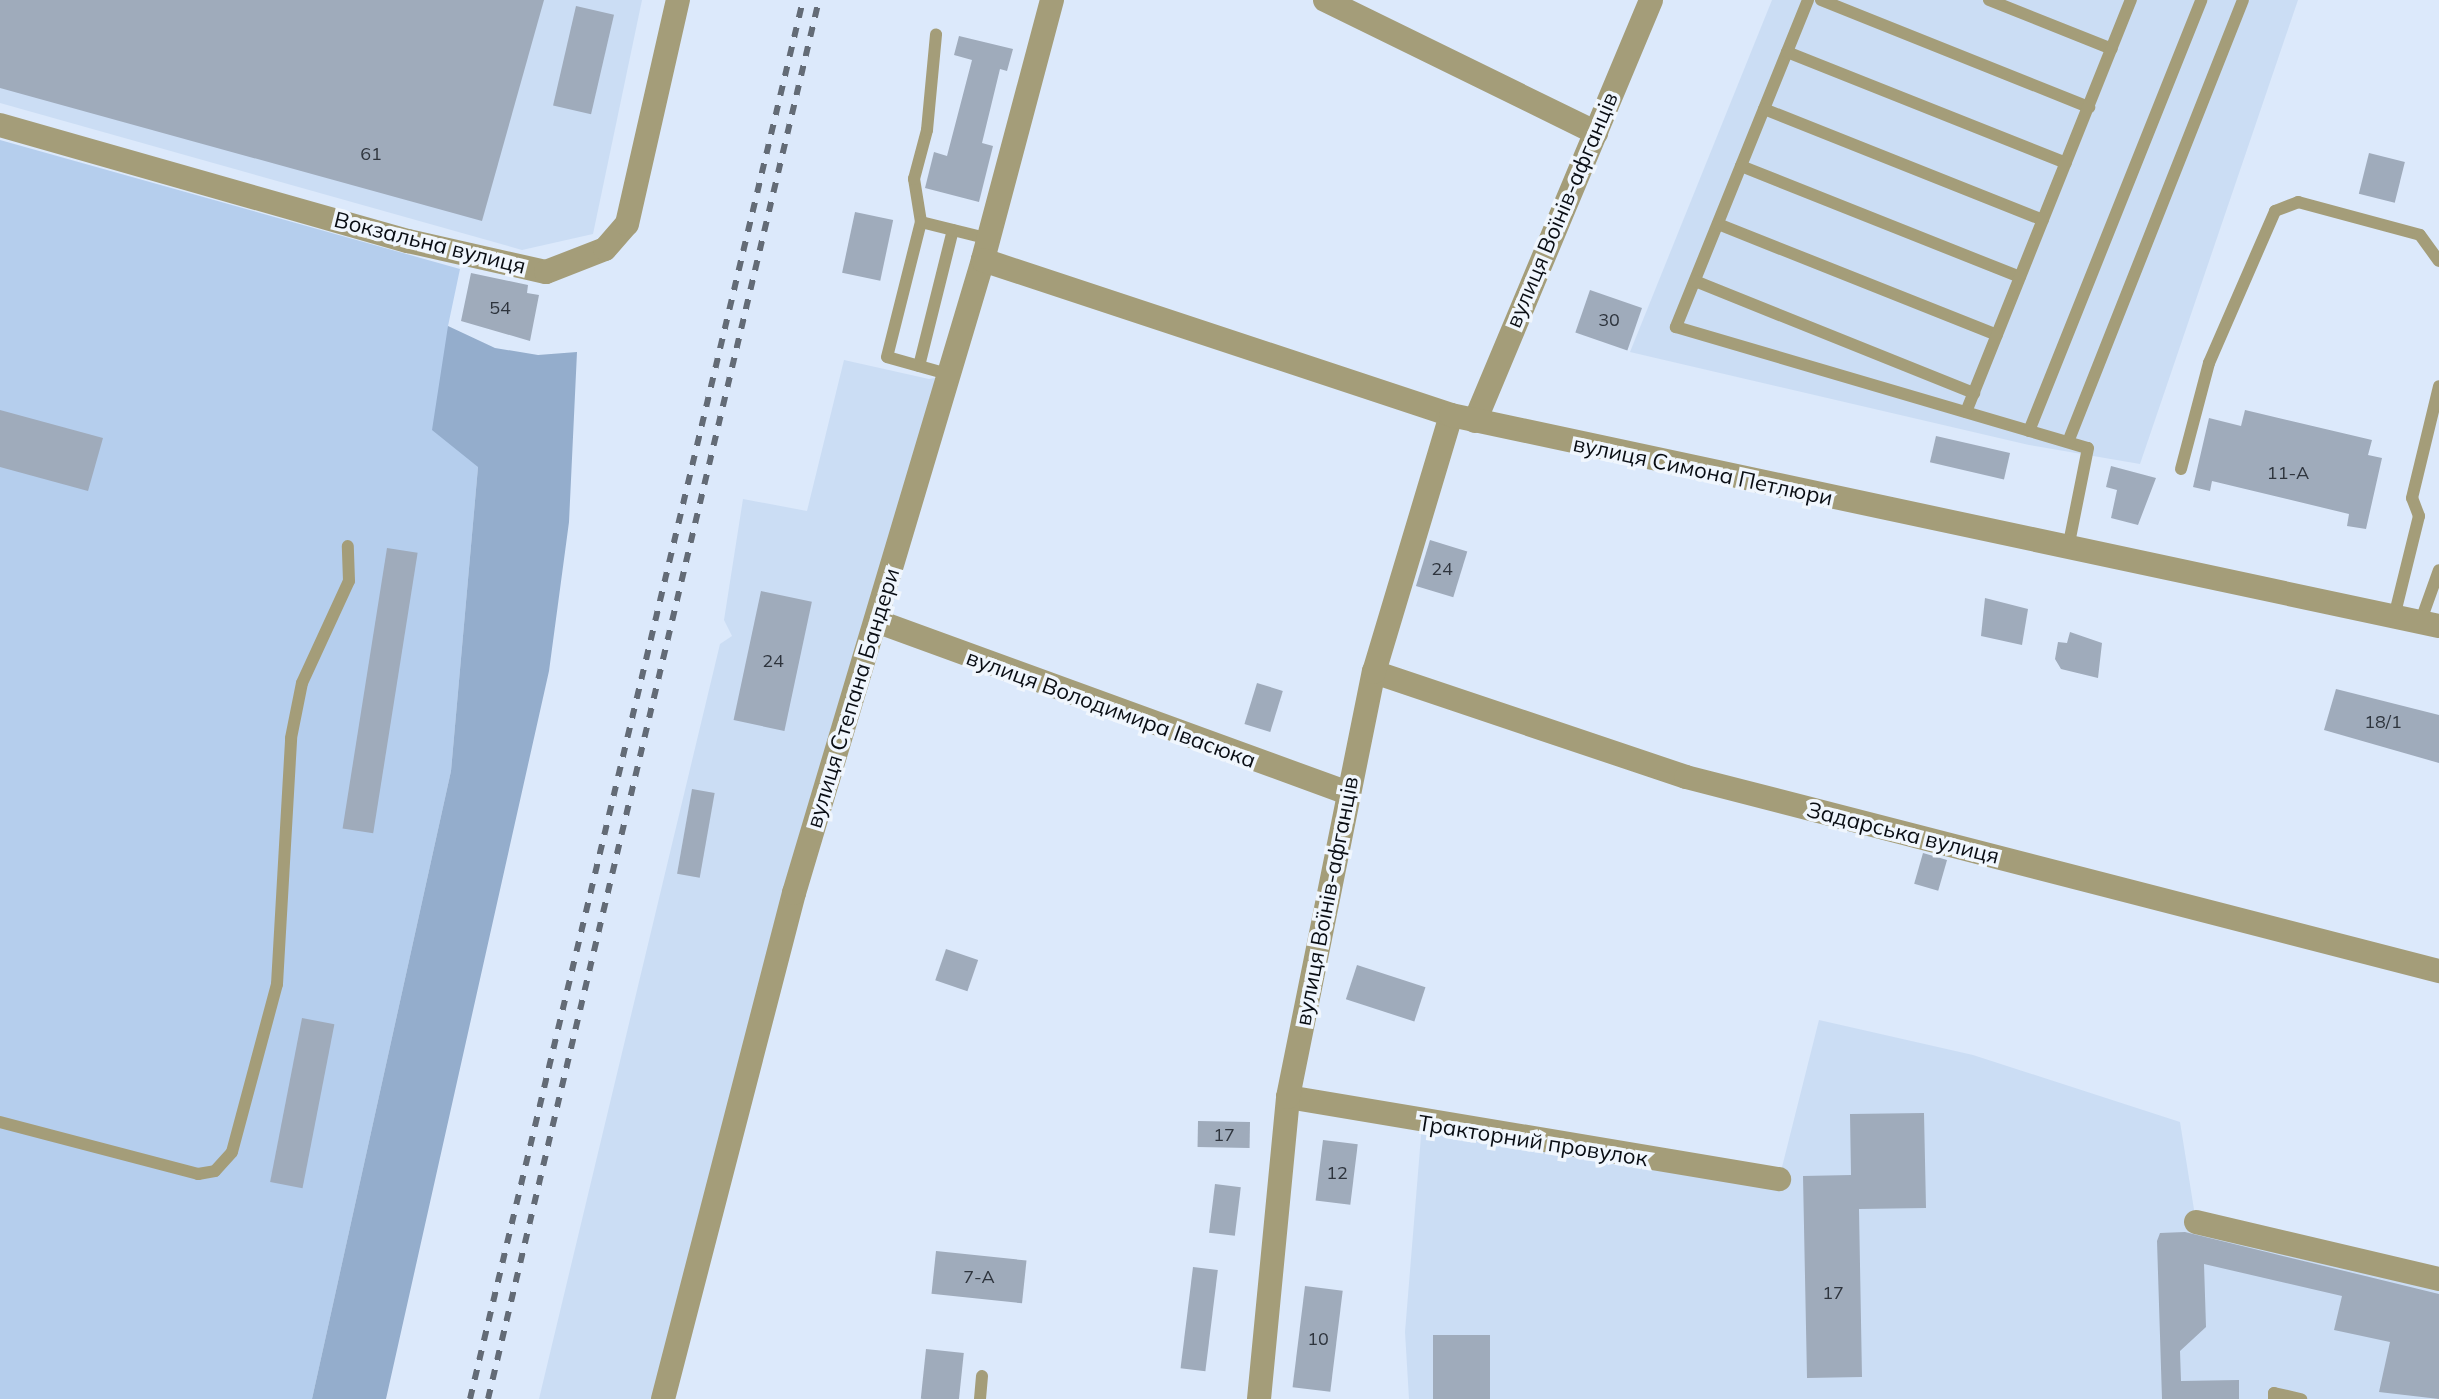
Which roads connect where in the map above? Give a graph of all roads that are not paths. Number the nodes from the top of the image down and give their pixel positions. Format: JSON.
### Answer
{"nodes":[{"id":1,"x":678,"y":0,"type":"edge"},
{"id":2,"x":1052,"y":0,"type":"edge"},
{"id":3,"x":1325,"y":0,"type":"edge"},
{"id":4,"x":1651,"y":0,"type":"edge"},
{"id":5,"x":1808,"y":0,"type":"edge"},
{"id":6,"x":1821,"y":0,"type":"edge"},
{"id":7,"x":1989,"y":0,"type":"edge"},
{"id":8,"x":2131,"y":0,"type":"edge"},
{"id":9,"x":2201,"y":0,"type":"edge"},
{"id":10,"x":2243,"y":0,"type":"edge"},
{"id":11,"x":936,"y":34,"type":"dead end"},
{"id":12,"x":2112,"y":49,"type":"junction"},
{"id":13,"x":1787,"y":52,"type":"junction"},
{"id":14,"x":2089,"y":107,"type":"junction"},
{"id":15,"x":1764,"y":109,"type":"junction"},
{"id":16,"x":0,"y":125,"type":"edge"},
{"id":17,"x":1596,"y":133,"type":"junction"},
{"id":18,"x":2066,"y":163,"type":"junction"},
{"id":19,"x":1741,"y":166,"type":"junction"},
{"id":20,"x":2043,"y":220,"type":"junction"},
{"id":21,"x":921,"y":222,"type":"junction"},
{"id":22,"x":1718,"y":224,"type":"junction"},
{"id":23,"x":953,"y":230,"type":"junction"},
{"id":24,"x":986,"y":249,"type":"junction"},
{"id":25,"x":2439,"y":261,"type":"edge"},
{"id":26,"x":2020,"y":277,"type":"junction"},
{"id":27,"x":1695,"y":281,"type":"junction"},
{"id":28,"x":1997,"y":335,"type":"junction"},
{"id":29,"x":919,"y":366,"type":"junction"},
{"id":30,"x":951,"y":375,"type":"junction"},
{"id":31,"x":2439,"y":386,"type":"edge"},
{"id":32,"x":1974,"y":393,"type":"junction"},
{"id":33,"x":1966,"y":412,"type":"junction"},
{"id":34,"x":1451,"y":415,"type":"junction"},
{"id":35,"x":1475,"y":421,"type":"junction"},
{"id":36,"x":2029,"y":431,"type":"junction"},
{"id":37,"x":2068,"y":442,"type":"junction"},
{"id":38,"x":2181,"y":469,"type":"dead end"},
{"id":39,"x":348,"y":546,"type":"dead end"},
{"id":40,"x":2068,"y":548,"type":"junction"},
{"id":41,"x":2439,"y":570,"type":"edge"},
{"id":42,"x":2394,"y":617,"type":"junction"},
{"id":43,"x":876,"y":621,"type":"junction"},
{"id":44,"x":2430,"y":624,"type":"edge"},
{"id":45,"x":1374,"y":672,"type":"junction"},
{"id":46,"x":1348,"y":793,"type":"junction"},
{"id":47,"x":2439,"y":971,"type":"edge"},
{"id":48,"x":1288,"y":1097,"type":"junction"},
{"id":49,"x":0,"y":1122,"type":"edge"},
{"id":50,"x":1779,"y":1179,"type":"dead end"},
{"id":51,"x":2196,"y":1222,"type":"dead end"},
{"id":52,"x":2439,"y":1279,"type":"edge"},
{"id":53,"x":982,"y":1376,"type":"dead end"},
{"id":54,"x":663,"y":1399,"type":"edge"},
{"id":55,"x":980,"y":1399,"type":"edge"},
{"id":56,"x":1259,"y":1399,"type":"edge"},
{"id":57,"x":2274,"y":1399,"type":"edge"},
{"id":58,"x":2301,"y":1399,"type":"edge"}],
"edges":[{"from":1,"to":16,"type":"street","name":"Вокзальна вулиця"},
{"from":2,"to":24,"type":"street","name":"вулиця Степана Бандери"},
{"from":3,"to":17,"type":"street"},
{"from":4,"to":17,"type":"street","name":"вулиця Воїнів-афганців"},
{"from":5,"to":13,"type":"lane"},
{"from":6,"to":14,"type":"lane"},
{"from":7,"to":12,"type":"lane"},
{"from":8,"to":12,"type":"lane"},
{"from":9,"to":36,"type":"lane"},
{"from":10,"to":37,"type":"lane"},
{"from":11,"to":21,"type":"lane"},
{"from":12,"to":14,"type":"lane"},
{"from":13,"to":15,"type":"lane"},
{"from":13,"to":18,"type":"lane"},
{"from":14,"to":18,"type":"lane"},
{"from":15,"to":19,"type":"lane"},
{"from":15,"to":20,"type":"lane"},
{"from":17,"to":35,"type":"street","name":"вулиця Воїнів-афганців"},
{"from":18,"to":20,"type":"lane"},
{"from":19,"to":22,"type":"lane"},
{"from":19,"to":26,"type":"lane"},
{"from":20,"to":26,"type":"lane"},
{"from":21,"to":23,"type":"lane"},
{"from":21,"to":29,"type":"lane"},
{"from":22,"to":27,"type":"lane"},
{"from":22,"to":28,"type":"lane"},
{"from":23,"to":24,"type":"lane"},
{"from":23,"to":29,"type":"lane"},
{"from":24,"to":30,"type":"street","name":"вулиця Степана Бандери"},
{"from":24,"to":34,"type":"street","name":"вулиця Симона Петлюри"},
{"from":25,"to":38,"type":"lane"},
{"from":26,"to":28,"type":"lane"},
{"from":27,"to":32,"type":"lane"},
{"from":27,"to":33,"type":"lane"},
{"from":28,"to":32,"type":"lane"},
{"from":29,"to":30,"type":"lane"},
{"from":30,"to":43,"type":"street","name":"вулиця Степана Бандери"},
{"from":31,"to":42,"type":"lane"},
{"from":32,"to":33,"type":"lane"},
{"from":33,"to":36,"type":"lane"},
{"from":34,"to":35,"type":"street","name":"вулиця Симона Петлюри"},
{"from":34,"to":45,"type":"street","name":"вулиця Воїнів-афганців"},
{"from":35,"to":40,"type":"street","name":"вулиця Симона Петлюри"},
{"from":36,"to":37,"type":"lane"},
{"from":37,"to":40,"type":"lane"},
{"from":39,"to":49,"type":"lane"},
{"from":40,"to":42,"type":"street","name":"вулиця Симона Петлюри"},
{"from":41,"to":44,"type":"lane"},
{"from":42,"to":44,"type":"street","name":"вулиця Симона Петлюри"},
{"from":43,"to":46,"type":"street","name":"вулиця Володимира Івасюка"},
{"from":43,"to":54,"type":"street","name":"вулиця Степана Бандери"},
{"from":45,"to":46,"type":"street","name":"вулиця Воїнів-афганців"},
{"from":45,"to":47,"type":"street","name":"Задарська вулиця"},
{"from":46,"to":48,"type":"street","name":"вулиця Воїнів-афганців"},
{"from":48,"to":50,"type":"street","name":"Тракторний провулок"},
{"from":48,"to":56,"type":"street","name":"вулиця Воїнів-афганців"},
{"from":51,"to":52,"type":"street"},
{"from":53,"to":55,"type":"lane"},
{"from":57,"to":58,"type":"lane"}]}
